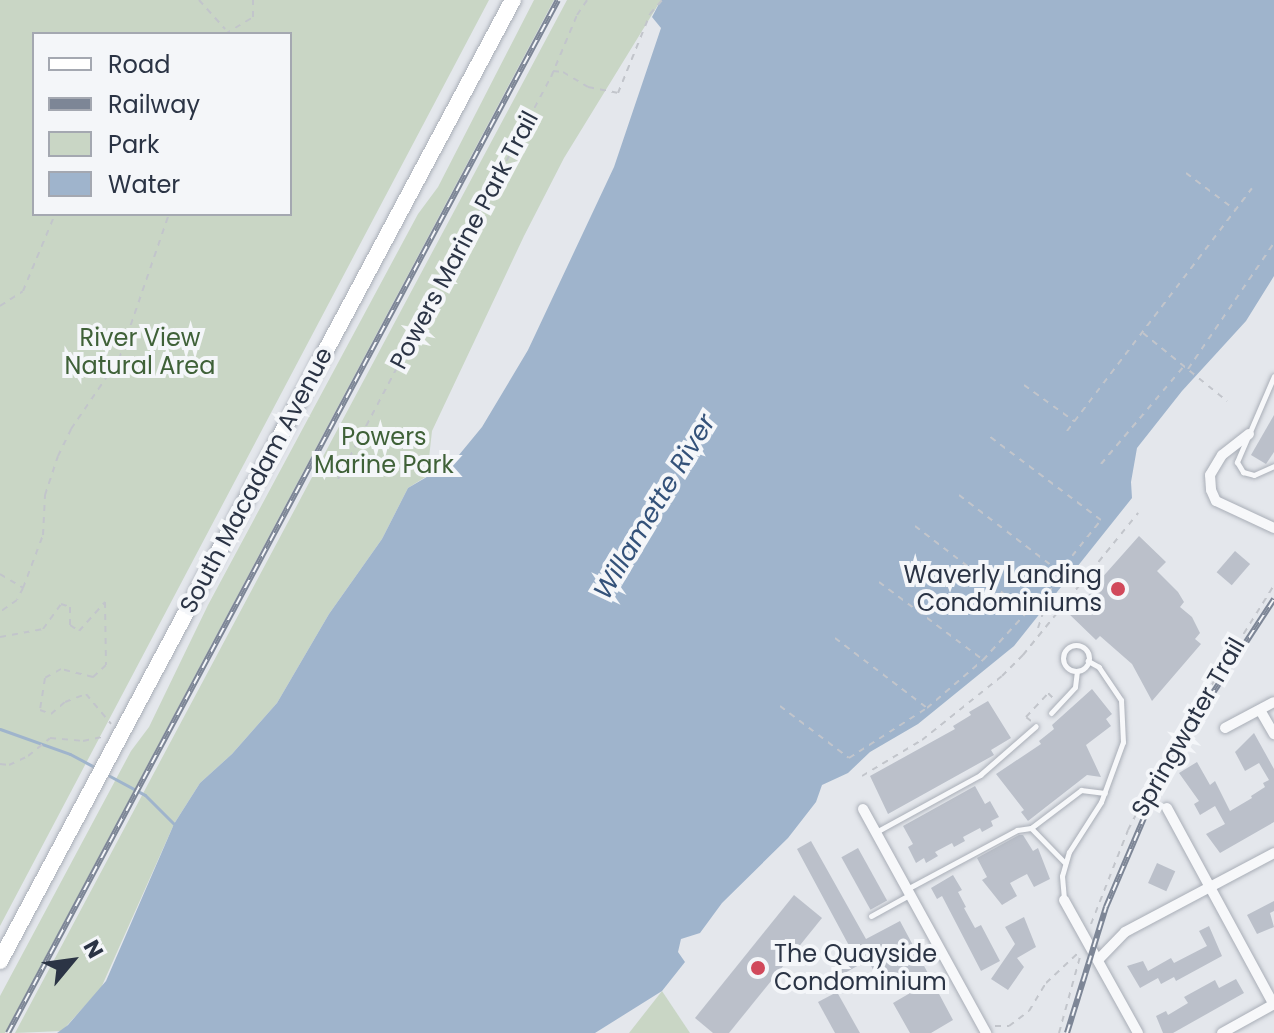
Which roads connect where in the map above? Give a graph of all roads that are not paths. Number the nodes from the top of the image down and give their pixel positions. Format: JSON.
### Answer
{"nodes":[{"id":1,"x":513,"y":0,"type":"edge"},
{"id":2,"x":1274,"y":376,"type":"edge"},
{"id":3,"x":1249,"y":434,"type":"junction"},
{"id":4,"x":1274,"y":466,"type":"edge"},
{"id":5,"x":1274,"y":528,"type":"edge"},
{"id":6,"x":1088,"y":661,"type":"junction"},
{"id":7,"x":1077,"y":671,"type":"junction"},
{"id":8,"x":1274,"y":702,"type":"edge"},
{"id":9,"x":1260,"y":710,"type":"junction"},
{"id":10,"x":1051,"y":713,"type":"dead end"},
{"id":11,"x":1036,"y":726,"type":"road end"},
{"id":12,"x":1225,"y":728,"type":"dead end"},
{"id":13,"x":1274,"y":734,"type":"edge"},
{"id":14,"x":1105,"y":793,"type":"junction"},
{"id":15,"x":1167,"y":808,"type":"dead end"},
{"id":16,"x":863,"y":809,"type":"dead end"},
{"id":17,"x":1031,"y":828,"type":"junction"},
{"id":18,"x":876,"y":832,"type":"junction"},
{"id":19,"x":1274,"y":853,"type":"edge"},
{"id":20,"x":1065,"y":863,"type":"junction"},
{"id":21,"x":1209,"y":888,"type":"junction"},
{"id":22,"x":908,"y":892,"type":"junction"},
{"id":23,"x":1064,"y":900,"type":"joint"},
{"id":24,"x":871,"y":916,"type":"dead end"},
{"id":25,"x":1098,"y":960,"type":"junction"},
{"id":26,"x":0,"y":961,"type":"edge"},
{"id":27,"x":1274,"y":1005,"type":"edge"},
{"id":28,"x":984,"y":1030,"type":"edge"},
{"id":29,"x":1138,"y":1033,"type":"edge"},
{"id":30,"x":1222,"y":1033,"type":"edge"}],
"edges":[{"from":1,"to":26,"type":"main road","name":"South Macadam Avenue"},
{"from":2,"to":3,"type":"lane"},
{"from":3,"to":4,"type":"lane"},
{"from":3,"to":5,"type":"street"},
{"from":6,"to":7,"type":"lane"},
{"from":6,"to":7,"type":"lane"},
{"from":6,"to":14,"type":"lane"},
{"from":7,"to":10,"type":"lane"},
{"from":8,"to":9,"type":"street"},
{"from":9,"to":12,"type":"street"},
{"from":9,"to":13,"type":"street"},
{"from":11,"to":18,"type":"lane"},
{"from":14,"to":17,"type":"lane"},
{"from":14,"to":20,"type":"lane"},
{"from":15,"to":21,"type":"street"},
{"from":16,"to":18,"type":"street"},
{"from":17,"to":20,"type":"lane"},
{"from":17,"to":22,"type":"lane"},
{"from":18,"to":22,"type":"street"},
{"from":19,"to":21,"type":"street"},
{"from":20,"to":23,"type":"lane"},
{"from":21,"to":25,"type":"street"},
{"from":21,"to":27,"type":"street"},
{"from":22,"to":24,"type":"lane"},
{"from":22,"to":28,"type":"street"},
{"from":23,"to":25,"type":"street"},
{"from":25,"to":29,"type":"street"},
{"from":27,"to":30,"type":"street"}]}
